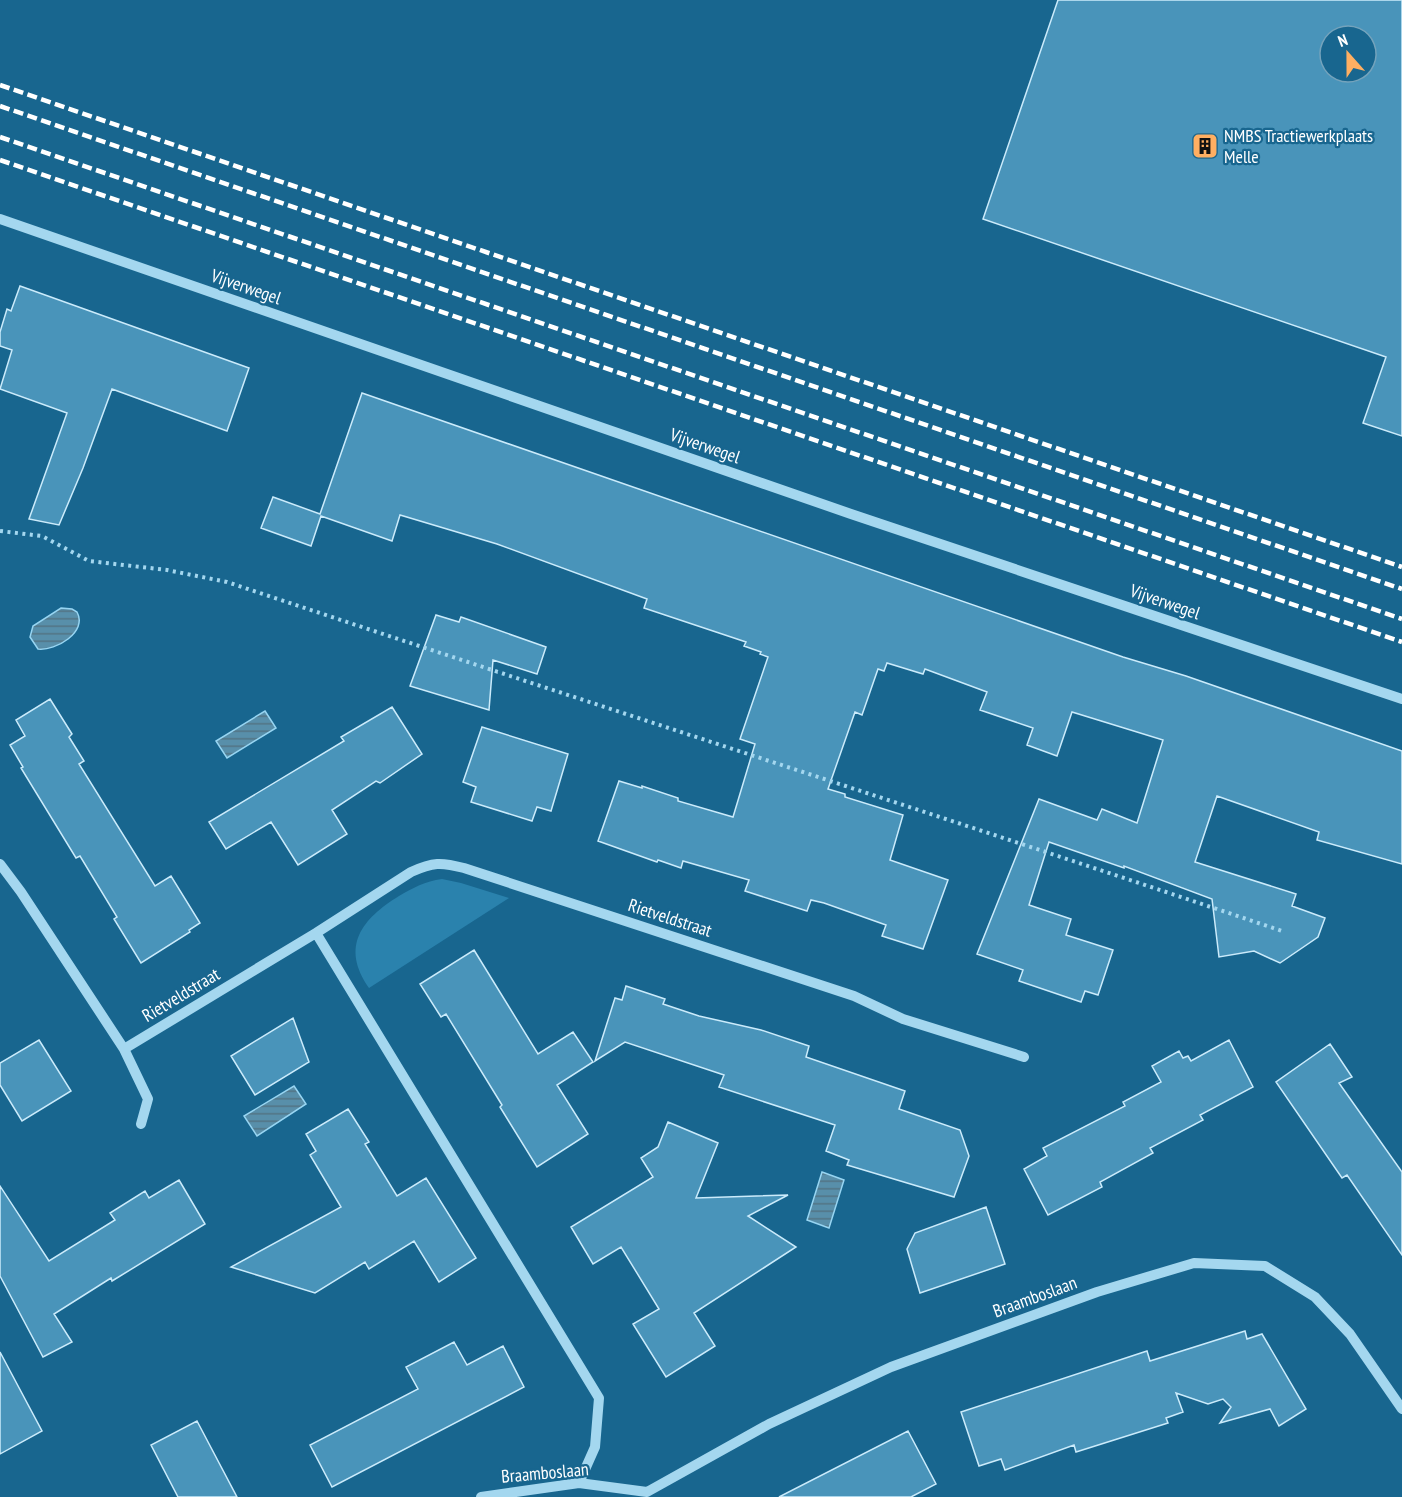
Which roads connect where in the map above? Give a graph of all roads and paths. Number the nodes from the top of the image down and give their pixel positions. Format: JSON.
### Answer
{"nodes":[{"id":1,"x":0,"y":219,"type":"edge"},
{"id":2,"x":0,"y":531,"type":"edge"},
{"id":3,"x":1402,"y":699,"type":"edge"},
{"id":4,"x":0,"y":864,"type":"edge"},
{"id":5,"x":1285,"y":932,"type":"dead end"},
{"id":6,"x":316,"y":933,"type":"junction"},
{"id":7,"x":124,"y":1048,"type":"junction"},
{"id":8,"x":1023,"y":1057,"type":"dead end"},
{"id":9,"x":141,"y":1124,"type":"dead end"},
{"id":10,"x":1402,"y":1409,"type":"edge"},
{"id":11,"x":579,"y":1483,"type":"junction"},
{"id":12,"x":646,"y":1492,"type":"junction"},
{"id":13,"x":482,"y":1497,"type":"edge"},
{"id":14,"x":636,"y":1497,"type":"edge"}],
"edges":[{"from":1,"to":3,"type":"street","name":"Vijverwegel"},
{"from":2,"to":5,"type":"path"},
{"from":4,"to":7,"type":"street"},
{"from":6,"to":7,"type":"street","name":"Rietveldstraat"},
{"from":6,"to":8,"type":"street","name":"Rietveldstraat"},
{"from":6,"to":11,"type":"street"},
{"from":7,"to":9,"type":"street"},
{"from":10,"to":12,"type":"street","name":"Braamboslaan"},
{"from":11,"to":12,"type":"street","name":"Braamboslaan"},
{"from":11,"to":13,"type":"street","name":"Braamboslaan"},
{"from":12,"to":14,"type":"street","name":"Braamboslaan"}]}
